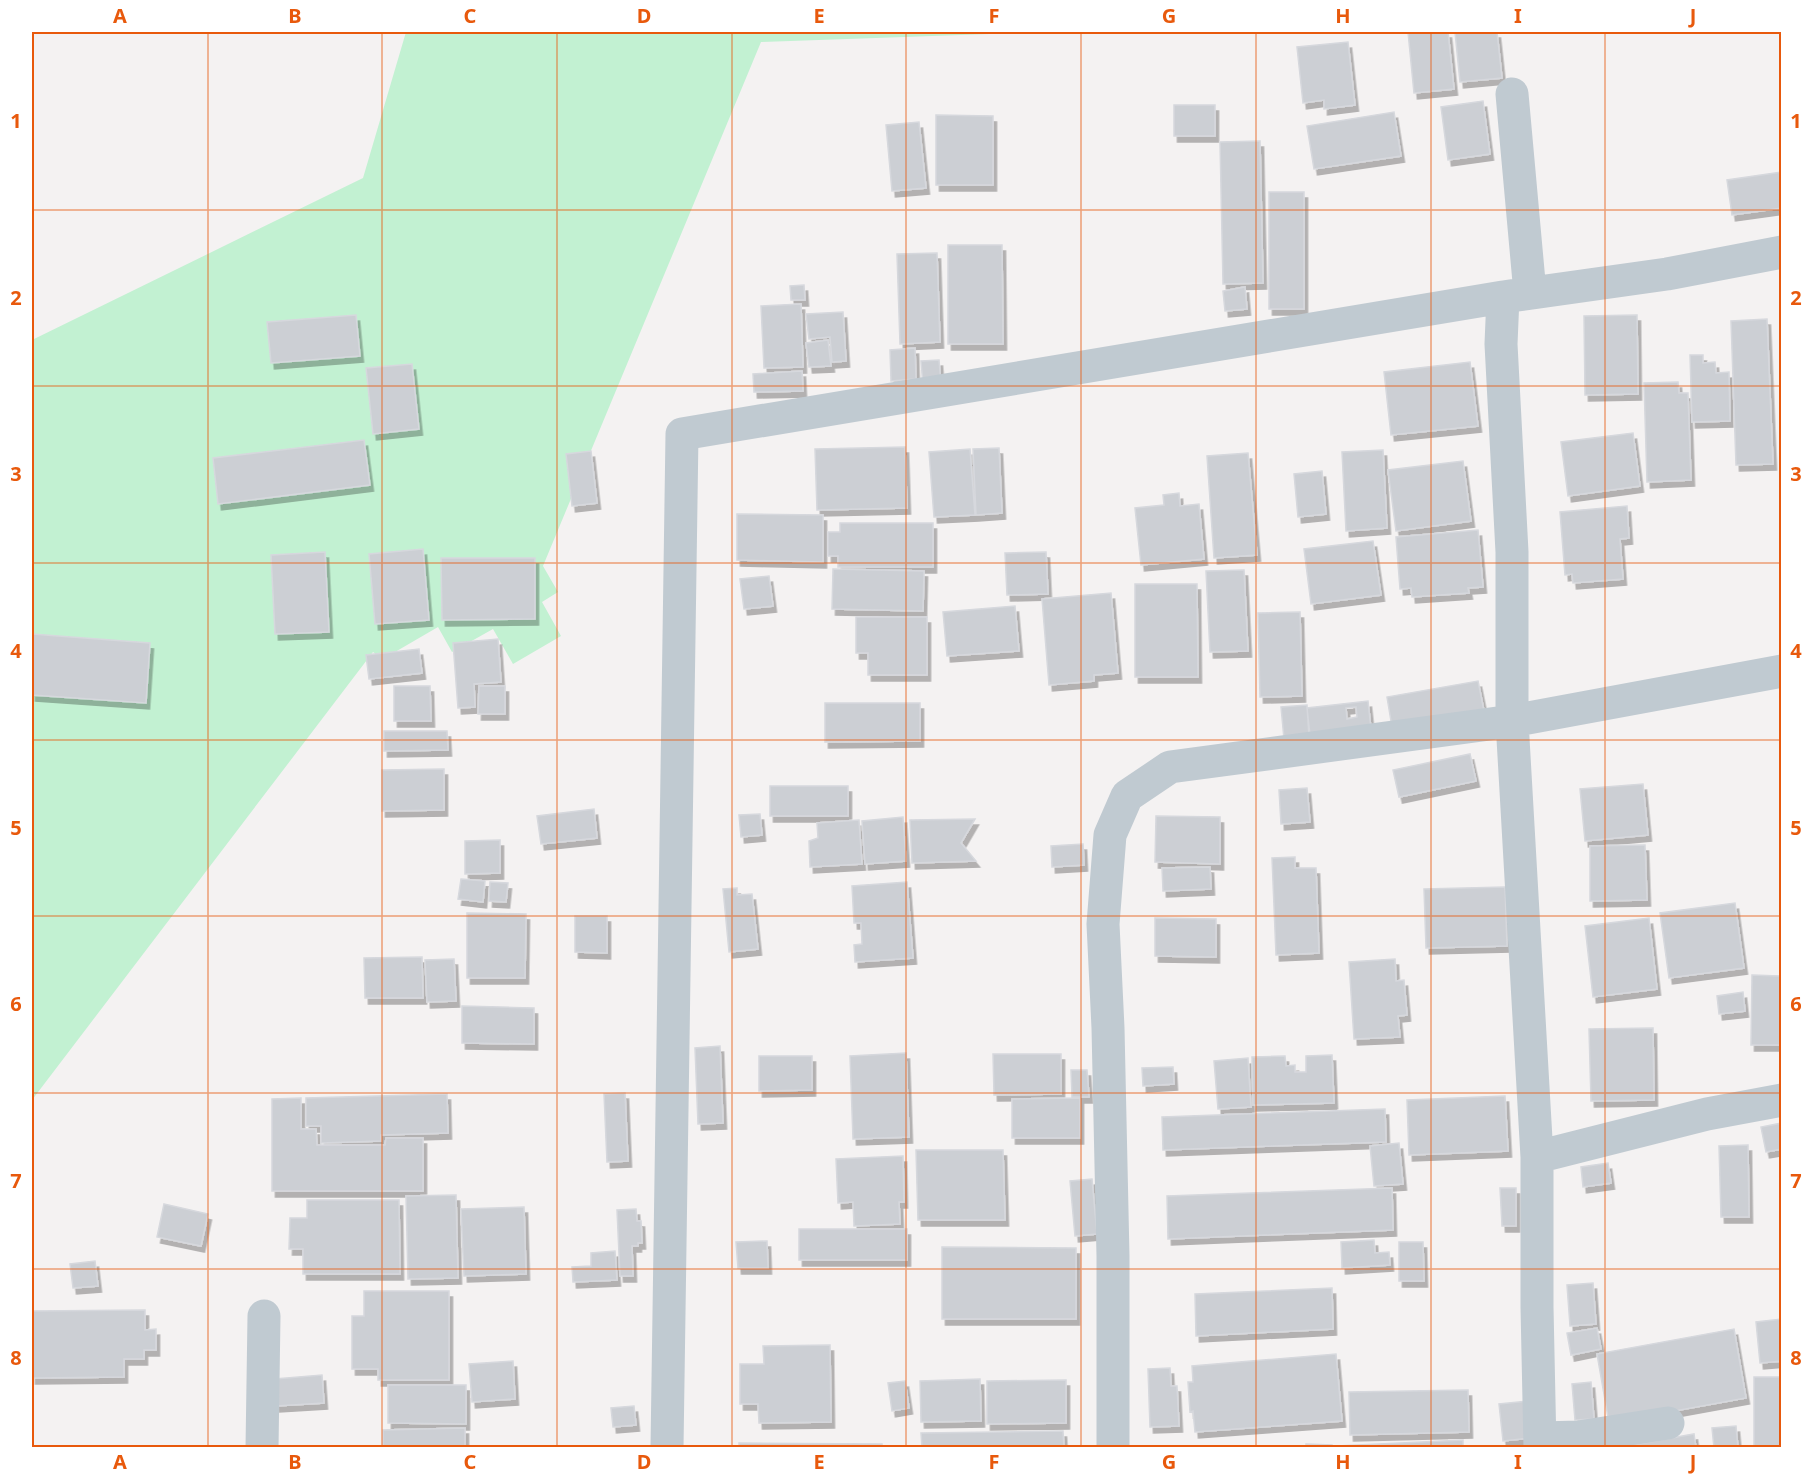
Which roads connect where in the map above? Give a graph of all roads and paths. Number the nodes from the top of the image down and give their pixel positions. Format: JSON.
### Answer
{"nodes":[{"id":1,"x":1512,"y":94,"type":"dead end"},
{"id":2,"x":1782,"y":252,"type":"edge"},
{"id":3,"x":1516,"y":295,"type":"junction"},
{"id":4,"x":1782,"y":671,"type":"edge"},
{"id":5,"x":1512,"y":721,"type":"junction"},
{"id":6,"x":1782,"y":1100,"type":"edge"},
{"id":7,"x":1537,"y":1157,"type":"junction"},
{"id":8,"x":264,"y":1316,"type":"dead end"},
{"id":9,"x":1668,"y":1423,"type":"dead end"},
{"id":10,"x":1540,"y":1443,"type":"edge"},
{"id":11,"x":262,"y":1448,"type":"edge"},
{"id":12,"x":667,"y":1448,"type":"edge"},
{"id":13,"x":1113,"y":1448,"type":"edge"}],
"edges":[{"from":1,"to":3,"type":"street"},
{"from":2,"to":3,"type":"street"},
{"from":3,"to":5,"type":"street"},
{"from":3,"to":12,"type":"street"},
{"from":4,"to":5,"type":"street"},
{"from":5,"to":7,"type":"street"},
{"from":5,"to":13,"type":"street"},
{"from":6,"to":7,"type":"street"},
{"from":7,"to":10,"type":"street"},
{"from":8,"to":11,"type":"street"},
{"from":9,"to":10,"type":"street"}]}
